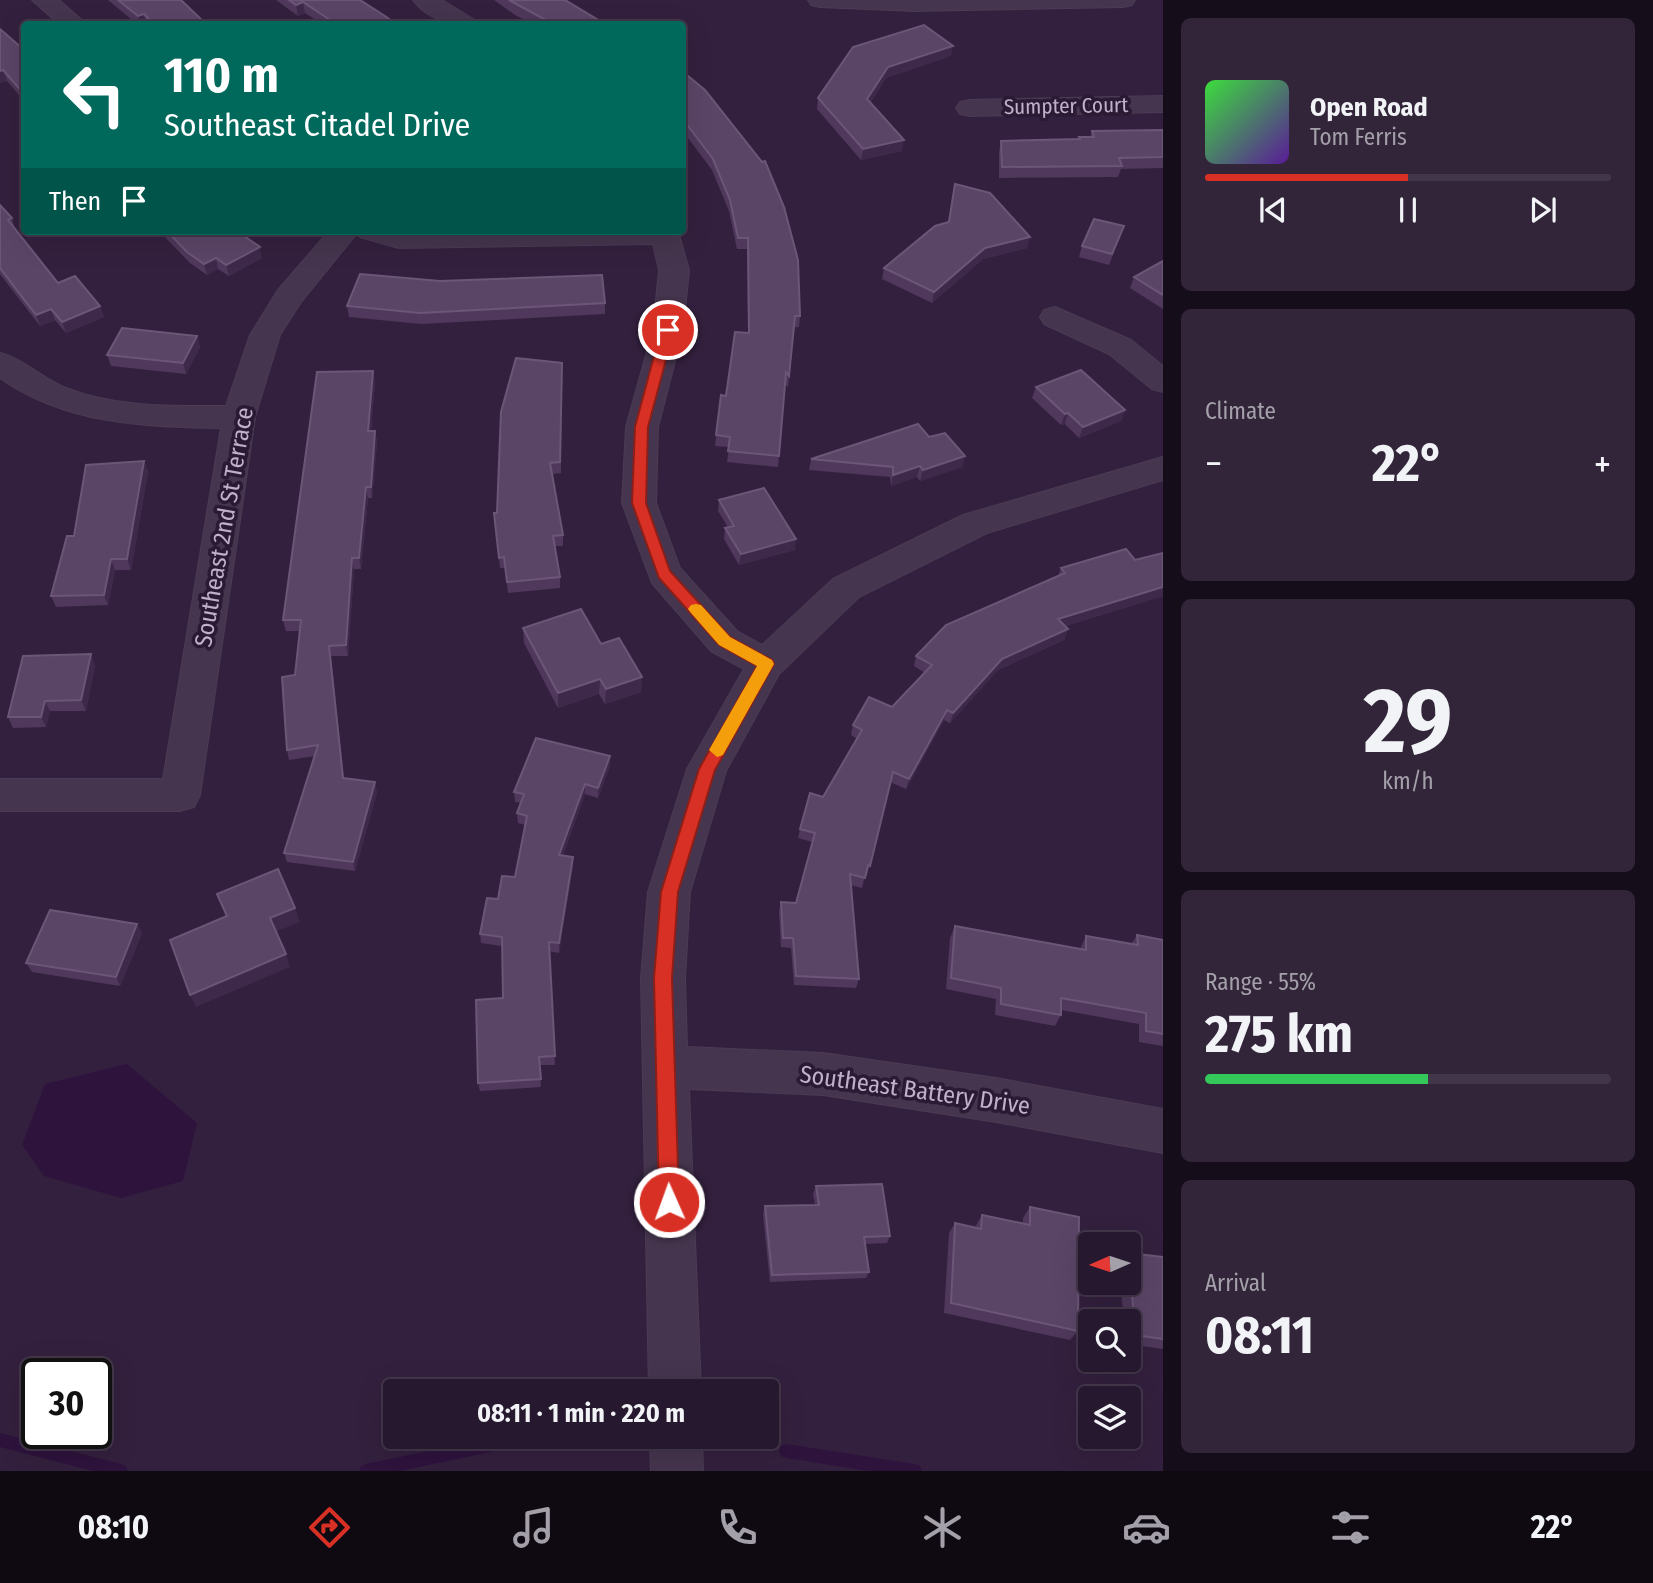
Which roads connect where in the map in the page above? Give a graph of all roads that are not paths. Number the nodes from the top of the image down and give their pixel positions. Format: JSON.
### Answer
{"nodes":[{"id":1,"x":44,"y":0,"type":"edge"},
{"id":2,"x":425,"y":0,"type":"edge"},
{"id":3,"x":820,"y":0,"type":"edge"},
{"id":4,"x":1123,"y":0,"type":"edge"},
{"id":5,"x":70,"y":21,"type":"edge"},
{"id":6,"x":459,"y":21,"type":"edge"},
{"id":7,"x":1163,"y":104,"type":"edge"},
{"id":8,"x":969,"y":108,"type":"dead end"},
{"id":9,"x":384,"y":235,"type":"edge"},
{"id":10,"x":601,"y":235,"type":"edge"},
{"id":11,"x":665,"y":235,"type":"edge"},
{"id":12,"x":340,"y":236,"type":"edge"},
{"id":13,"x":1055,"y":317,"type":"dead end"},
{"id":14,"x":0,"y":363,"type":"edge"},
{"id":15,"x":1163,"y":382,"type":"edge"},
{"id":16,"x":239,"y":417,"type":"junction"},
{"id":17,"x":1163,"y":468,"type":"edge"},
{"id":18,"x":766,"y":664,"type":"junction"},
{"id":19,"x":0,"y":795,"type":"edge"},
{"id":20,"x":665,"y":1067,"type":"junction"},
{"id":21,"x":1163,"y":1131,"type":"edge"},
{"id":22,"x":675,"y":1379,"type":"edge"},
{"id":23,"x":676,"y":1449,"type":"edge"},
{"id":24,"x":677,"y":1471,"type":"edge"}],
"edges":[{"from":1,"to":5,"type":"street"},
{"from":2,"to":6,"type":"street"},
{"from":3,"to":4,"type":"street"},
{"from":7,"to":8,"type":"street","name":"Sumpter Court"},
{"from":9,"to":10,"type":"street"},
{"from":11,"to":18,"type":"street"},
{"from":12,"to":16,"type":"street","name":"Southeast 2nd St Terrace"},
{"from":13,"to":15,"type":"street"},
{"from":14,"to":16,"type":"street"},
{"from":16,"to":19,"type":"street","name":"Southeast 2nd St Terrace"},
{"from":17,"to":18,"type":"street"},
{"from":18,"to":20,"type":"street"},
{"from":20,"to":21,"type":"street","name":"Southeast Battery Drive"},
{"from":20,"to":22,"type":"street"},
{"from":23,"to":24,"type":"street"}]}
